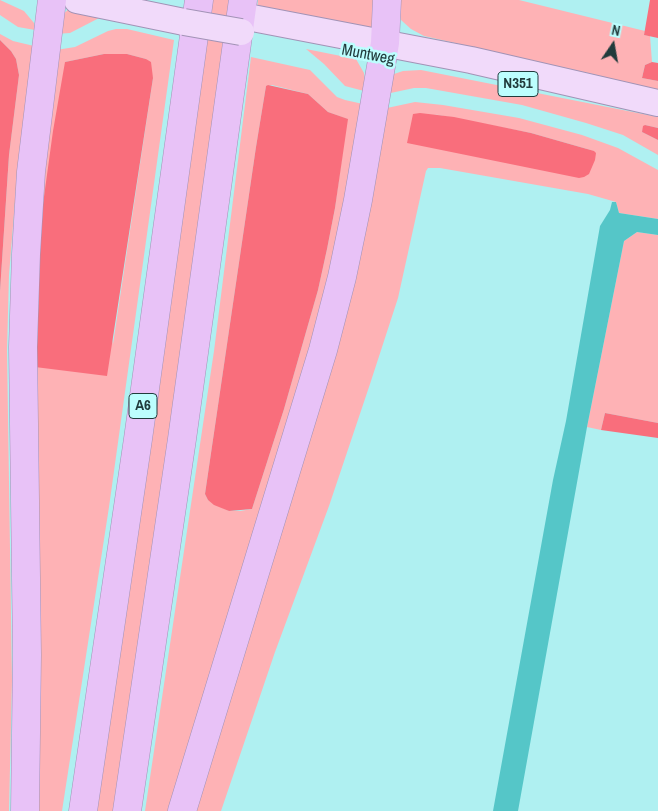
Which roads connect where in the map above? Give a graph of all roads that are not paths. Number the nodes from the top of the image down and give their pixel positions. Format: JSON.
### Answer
{"nodes":[{"id":1,"x":52,"y":0,"type":"edge"},
{"id":2,"x":77,"y":0,"type":"edge"},
{"id":3,"x":199,"y":0,"type":"edge"},
{"id":4,"x":243,"y":0,"type":"edge"},
{"id":5,"x":387,"y":0,"type":"edge"},
{"id":6,"x":154,"y":7,"type":"edge"},
{"id":7,"x":383,"y":50,"type":"junction"},
{"id":8,"x":658,"y":103,"type":"edge"},
{"id":9,"x":658,"y":109,"type":"edge"},
{"id":10,"x":25,"y":811,"type":"edge"},
{"id":11,"x":83,"y":811,"type":"edge"},
{"id":12,"x":127,"y":811,"type":"edge"},
{"id":13,"x":182,"y":811,"type":"edge"}],
"edges":[{"from":1,"to":10,"type":"highway"},
{"from":2,"to":6,"type":"main road","name":"Muntweg","number":"N351"},
{"from":3,"to":11,"type":"highway","number":"A6"},
{"from":4,"to":12,"type":"highway"},
{"from":5,"to":7,"type":"highway"},
{"from":6,"to":7,"type":"main road","name":"Muntweg","number":"N351","bridge":true},
{"from":7,"to":8,"type":"main road","name":"Muntweg","number":"N351"},
{"from":7,"to":9,"type":"main road","name":"Muntweg","number":"N351"},
{"from":7,"to":13,"type":"highway"}]}
